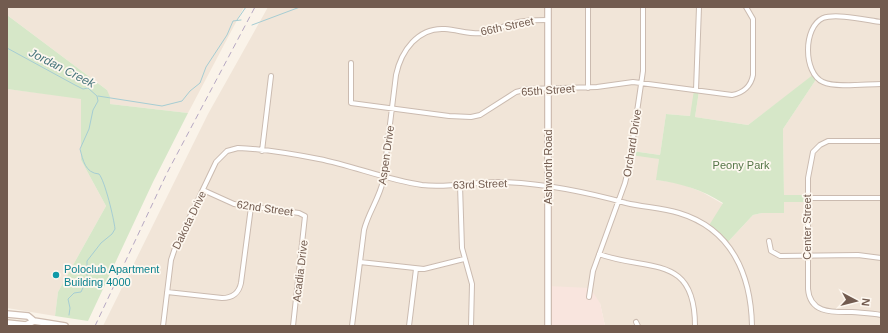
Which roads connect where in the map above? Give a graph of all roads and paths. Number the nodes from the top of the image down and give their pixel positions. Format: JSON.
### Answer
{"nodes":[{"id":1,"x":548,"y":7,"type":"edge"},
{"id":2,"x":588,"y":7,"type":"edge"},
{"id":3,"x":643,"y":7,"type":"edge"},
{"id":4,"x":698,"y":7,"type":"edge"},
{"id":5,"x":747,"y":8,"type":"edge"},
{"id":6,"x":548,"y":20,"type":"junction"},
{"id":7,"x":881,"y":22,"type":"edge"},
{"id":8,"x":404,"y":53,"type":"joint"},
{"id":9,"x":351,"y":63,"type":"dead end"},
{"id":10,"x":271,"y":76,"type":"dead end"},
{"id":11,"x":642,"y":82,"type":"junction"},
{"id":12,"x":881,"y":84,"type":"edge"},
{"id":13,"x":548,"y":88,"type":"junction"},
{"id":14,"x":588,"y":88,"type":"junction"},
{"id":15,"x":696,"y":90,"type":"junction"},
{"id":16,"x":392,"y":108,"type":"junction"},
{"id":17,"x":881,"y":141,"type":"edge"},
{"id":18,"x":234,"y":149,"type":"joint"},
{"id":19,"x":262,"y":151,"type":"junction"},
{"id":20,"x":384,"y":176,"type":"junction"},
{"id":21,"x":460,"y":185,"type":"junction"},
{"id":22,"x":548,"y":188,"type":"junction"},
{"id":23,"x":203,"y":190,"type":"junction"},
{"id":24,"x":807,"y":198,"type":"junction"},
{"id":25,"x":881,"y":198,"type":"edge"},
{"id":26,"x":619,"y":201,"type":"junction"},
{"id":27,"x":251,"y":207,"type":"junction"},
{"id":28,"x":305,"y":216,"type":"joint"},
{"id":29,"x":769,"y":241,"type":"dead end"},
{"id":30,"x":600,"y":254,"type":"junction"},
{"id":31,"x":808,"y":256,"type":"junction"},
{"id":32,"x":881,"y":258,"type":"edge"},
{"id":33,"x":464,"y":259,"type":"junction"},
{"id":34,"x":360,"y":262,"type":"junction"},
{"id":35,"x":416,"y":269,"type":"junction"},
{"id":36,"x":167,"y":292,"type":"junction"},
{"id":37,"x":589,"y":297,"type":"dead end"},
{"id":38,"x":7,"y":314,"type":"edge"},
{"id":39,"x":881,"y":315,"type":"edge"},
{"id":40,"x":34,"y":321,"type":"junction"},
{"id":41,"x":7,"y":323,"type":"edge"},
{"id":42,"x":65,"y":326,"type":"edge"},
{"id":43,"x":163,"y":326,"type":"edge"},
{"id":44,"x":293,"y":326,"type":"edge"},
{"id":45,"x":352,"y":326,"type":"edge"},
{"id":46,"x":409,"y":326,"type":"edge"},
{"id":47,"x":472,"y":326,"type":"edge"},
{"id":48,"x":548,"y":326,"type":"edge"},
{"id":49,"x":696,"y":326,"type":"edge"},
{"id":50,"x":752,"y":326,"type":"edge"}],
"edges":[{"from":1,"to":6,"type":"main road","name":"Ashworth Road"},
{"from":2,"to":14,"type":"street"},
{"from":3,"to":11,"type":"street","name":"Orchard Drive"},
{"from":4,"to":15,"type":"street"},
{"from":5,"to":15,"type":"street","name":"65th Street"},
{"from":6,"to":8,"type":"street","name":"66th Street"},
{"from":6,"to":13,"type":"main road","name":"Ashworth Road"},
{"from":7,"to":12,"type":"street"},
{"from":8,"to":16,"type":"street","name":"Aspen Drive"},
{"from":9,"to":16,"type":"street","name":"65th Street"},
{"from":10,"to":19,"type":"street"},
{"from":11,"to":14,"type":"street","name":"65th Street"},
{"from":11,"to":15,"type":"street","name":"65th Street"},
{"from":11,"to":26,"type":"street","name":"Orchard Drive"},
{"from":13,"to":14,"type":"street","name":"65th Street"},
{"from":13,"to":16,"type":"street","name":"65th Street"},
{"from":13,"to":22,"type":"main road","name":"Ashworth Road"},
{"from":16,"to":20,"type":"street","name":"Aspen Drive"},
{"from":17,"to":24,"type":"street","name":"Center Street"},
{"from":18,"to":19,"type":"street","name":"63rd Street"},
{"from":18,"to":23,"type":"street","name":"Dakota Drive"},
{"from":19,"to":20,"type":"street","name":"63rd Street"},
{"from":20,"to":21,"type":"street","name":"63rd Street"},
{"from":20,"to":34,"type":"street","name":"Aspen Drive"},
{"from":21,"to":22,"type":"street","name":"63rd Street"},
{"from":21,"to":33,"type":"street"},
{"from":22,"to":26,"type":"street","name":"63rd Street"},
{"from":22,"to":48,"type":"main road","name":"Ashworth Road"},
{"from":23,"to":27,"type":"street","name":"62nd Street"},
{"from":23,"to":36,"type":"street","name":"Dakota Drive"},
{"from":24,"to":25,"type":"street"},
{"from":24,"to":31,"type":"street","name":"Center Street"},
{"from":26,"to":30,"type":"street","name":"Orchard Drive"},
{"from":26,"to":50,"type":"street","name":"63rd Street"},
{"from":27,"to":28,"type":"street","name":"62nd Street"},
{"from":27,"to":36,"type":"street"},
{"from":28,"to":44,"type":"street","name":"Acadia Drive"},
{"from":29,"to":31,"type":"street"},
{"from":30,"to":37,"type":"street","name":"Orchard Drive"},
{"from":30,"to":49,"type":"street"},
{"from":31,"to":32,"type":"street"},
{"from":31,"to":39,"type":"street","name":"Center Street"},
{"from":33,"to":35,"type":"street"},
{"from":33,"to":47,"type":"street"},
{"from":34,"to":35,"type":"street"},
{"from":34,"to":45,"type":"street","name":"Aspen Drive"},
{"from":35,"to":46,"type":"street"},
{"from":36,"to":43,"type":"street","name":"Dakota Drive"},
{"from":38,"to":40,"type":"main road"},
{"from":40,"to":41,"type":"main road"},
{"from":40,"to":42,"type":"main road"}]}
